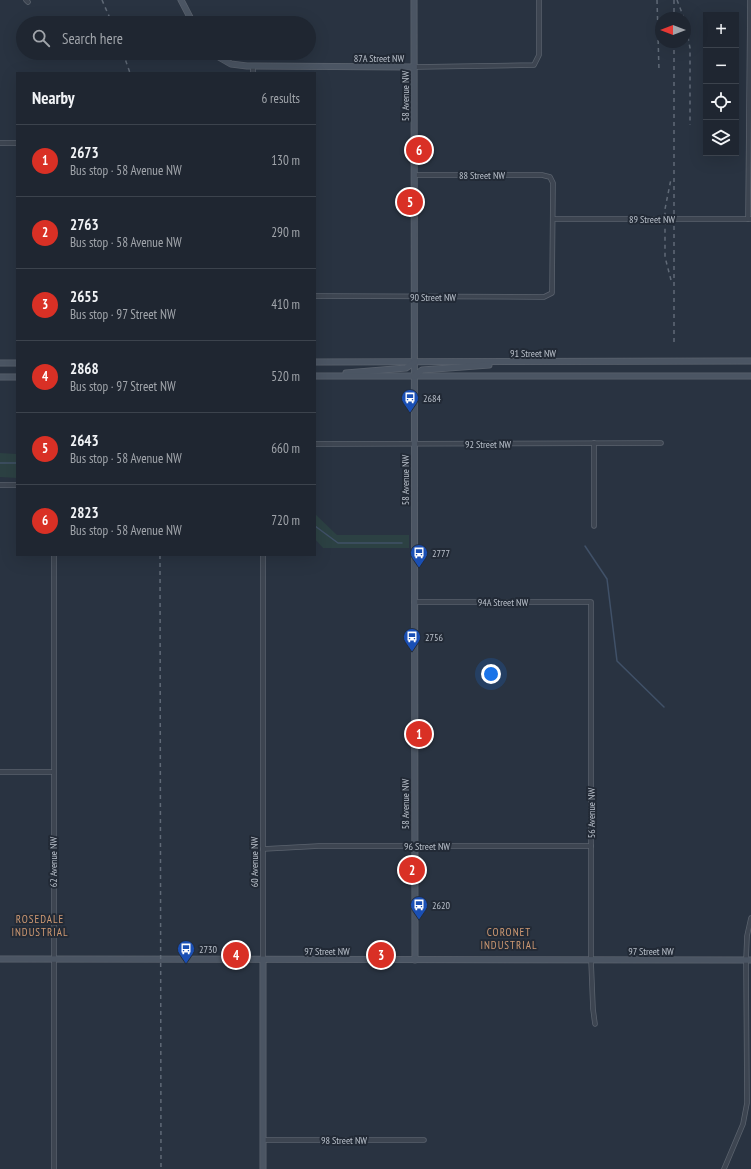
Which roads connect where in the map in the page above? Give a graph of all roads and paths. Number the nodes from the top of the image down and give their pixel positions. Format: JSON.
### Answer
{"nodes":[{"id":1,"x":181,"y":0,"type":"edge"},
{"id":2,"x":414,"y":0,"type":"edge"},
{"id":3,"x":539,"y":0,"type":"edge"},
{"id":4,"x":750,"y":0,"type":"edge"},
{"id":5,"x":189,"y":16,"type":"edge"},
{"id":6,"x":221,"y":60,"type":"edge"},
{"id":7,"x":253,"y":66,"type":"junction"},
{"id":8,"x":414,"y":67,"type":"junction"},
{"id":9,"x":253,"y":72,"type":"edge"},
{"id":10,"x":0,"y":143,"type":"edge"},
{"id":11,"x":16,"y":143,"type":"edge"},
{"id":12,"x":414,"y":175,"type":"junction"},
{"id":13,"x":554,"y":219,"type":"junction"},
{"id":14,"x":749,"y":219,"type":"edge"},
{"id":15,"x":316,"y":296,"type":"edge"},
{"id":16,"x":414,"y":297,"type":"junction"},
{"id":17,"x":751,"y":361,"type":"edge"},
{"id":18,"x":316,"y":362,"type":"edge"},
{"id":19,"x":415,"y":362,"type":"junction"},
{"id":20,"x":496,"y":362,"type":"junction"},
{"id":21,"x":0,"y":363,"type":"edge"},
{"id":22,"x":16,"y":363,"type":"edge"},
{"id":23,"x":316,"y":376,"type":"edge"},
{"id":24,"x":326,"y":376,"type":"junction"},
{"id":25,"x":414,"y":376,"type":"junction"},
{"id":26,"x":751,"y":376,"type":"edge"},
{"id":27,"x":0,"y":377,"type":"edge"},
{"id":28,"x":16,"y":377,"type":"edge"},
{"id":29,"x":594,"y":443,"type":"junction"},
{"id":30,"x":661,"y":443,"type":"dead end"},
{"id":31,"x":316,"y":444,"type":"edge"},
{"id":32,"x":414,"y":444,"type":"junction"},
{"id":33,"x":0,"y":485,"type":"edge"},
{"id":34,"x":16,"y":485,"type":"edge"},
{"id":35,"x":594,"y":526,"type":"dead end"},
{"id":36,"x":54,"y":556,"type":"edge"},
{"id":37,"x":263,"y":556,"type":"edge"},
{"id":38,"x":414,"y":602,"type":"junction"},
{"id":39,"x":591,"y":602,"type":"joint"},
{"id":40,"x":0,"y":772,"type":"edge"},
{"id":41,"x":53,"y":772,"type":"junction"},
{"id":42,"x":414,"y":846,"type":"junction"},
{"id":43,"x":591,"y":846,"type":"junction"},
{"id":44,"x":263,"y":849,"type":"junction"},
{"id":45,"x":751,"y":918,"type":"edge"},
{"id":46,"x":0,"y":959,"type":"edge"},
{"id":47,"x":53,"y":959,"type":"junction"},
{"id":48,"x":263,"y":960,"type":"junction"},
{"id":49,"x":415,"y":960,"type":"junction"},
{"id":50,"x":591,"y":960,"type":"junction"},
{"id":51,"x":748,"y":960,"type":"edge"},
{"id":52,"x":595,"y":1024,"type":"dead end"},
{"id":53,"x":749,"y":1079,"type":"edge"},
{"id":54,"x":263,"y":1140,"type":"junction"},
{"id":55,"x":424,"y":1140,"type":"dead end"},
{"id":56,"x":54,"y":1169,"type":"edge"},
{"id":57,"x":263,"y":1169,"type":"edge"},
{"id":58,"x":724,"y":1169,"type":"edge"}],
"edges":[{"from":1,"to":5,"type":"street"},
{"from":2,"to":8,"type":"street","name":"58 Avenue NW"},
{"from":3,"to":8,"type":"street","name":"87A Street NW"},
{"from":4,"to":14,"type":"street"},
{"from":6,"to":7,"type":"street","name":"87A Street NW"},
{"from":7,"to":8,"type":"street","name":"87A Street NW"},
{"from":7,"to":9,"type":"street"},
{"from":8,"to":12,"type":"street","name":"58 Avenue NW"},
{"from":10,"to":11,"type":"street"},
{"from":12,"to":13,"type":"street","name":"88 Street NW"},
{"from":12,"to":16,"type":"street","name":"58 Avenue NW"},
{"from":13,"to":14,"type":"street","name":"89 Street NW"},
{"from":13,"to":16,"type":"street","name":"90 Street NW"},
{"from":15,"to":16,"type":"street","name":"90 Street NW"},
{"from":16,"to":19,"type":"street","name":"58 Avenue NW"},
{"from":17,"to":20,"type":"street","name":"91 Street NW"},
{"from":18,"to":19,"type":"street","name":"91 Street NW"},
{"from":19,"to":20,"type":"street","name":"91 Street NW"},
{"from":19,"to":24,"type":"street"},
{"from":19,"to":25,"type":"street","name":"58 Avenue NW"},
{"from":20,"to":25,"type":"street"},
{"from":21,"to":22,"type":"street"},
{"from":23,"to":24,"type":"street"},
{"from":24,"to":25,"type":"street"},
{"from":25,"to":26,"type":"street"},
{"from":25,"to":32,"type":"street","name":"58 Avenue NW"},
{"from":27,"to":28,"type":"street"},
{"from":29,"to":30,"type":"street","name":"92 Street NW"},
{"from":29,"to":32,"type":"street","name":"92 Street NW"},
{"from":29,"to":35,"type":"street"},
{"from":31,"to":32,"type":"street","name":"92 Street NW"},
{"from":32,"to":38,"type":"street","name":"58 Avenue NW"},
{"from":33,"to":34,"type":"street"},
{"from":36,"to":41,"type":"street","name":"62 Avenue NW"},
{"from":37,"to":44,"type":"street","name":"60 Avenue NW"},
{"from":38,"to":39,"type":"street","name":"94A Street NW"},
{"from":38,"to":42,"type":"street","name":"58 Avenue NW"},
{"from":39,"to":43,"type":"street","name":"56 Avenue NW"},
{"from":40,"to":41,"type":"street"},
{"from":41,"to":47,"type":"street","name":"62 Avenue NW"},
{"from":42,"to":43,"type":"street","name":"96 Street NW"},
{"from":42,"to":44,"type":"street","name":"96 Street NW"},
{"from":42,"to":49,"type":"street","name":"58 Avenue NW"},
{"from":43,"to":50,"type":"street","name":"56 Avenue NW"},
{"from":44,"to":48,"type":"street","name":"60 Avenue NW"},
{"from":45,"to":51,"type":"street"},
{"from":46,"to":47,"type":"street","name":"97 Street NW"},
{"from":47,"to":48,"type":"street","name":"97 Street NW"},
{"from":47,"to":56,"type":"street","name":"62 Avenue NW"},
{"from":48,"to":49,"type":"street","name":"97 Street NW"},
{"from":48,"to":54,"type":"street","name":"60 Avenue NW"},
{"from":49,"to":50,"type":"street","name":"97 Street NW"},
{"from":50,"to":51,"type":"street","name":"97 Street NW"},
{"from":50,"to":52,"type":"street","name":"56 Avenue NW"},
{"from":51,"to":53,"type":"street"},
{"from":53,"to":58,"type":"street"},
{"from":54,"to":55,"type":"street","name":"98 Street NW"},
{"from":54,"to":57,"type":"street","name":"60 Avenue NW"}]}
